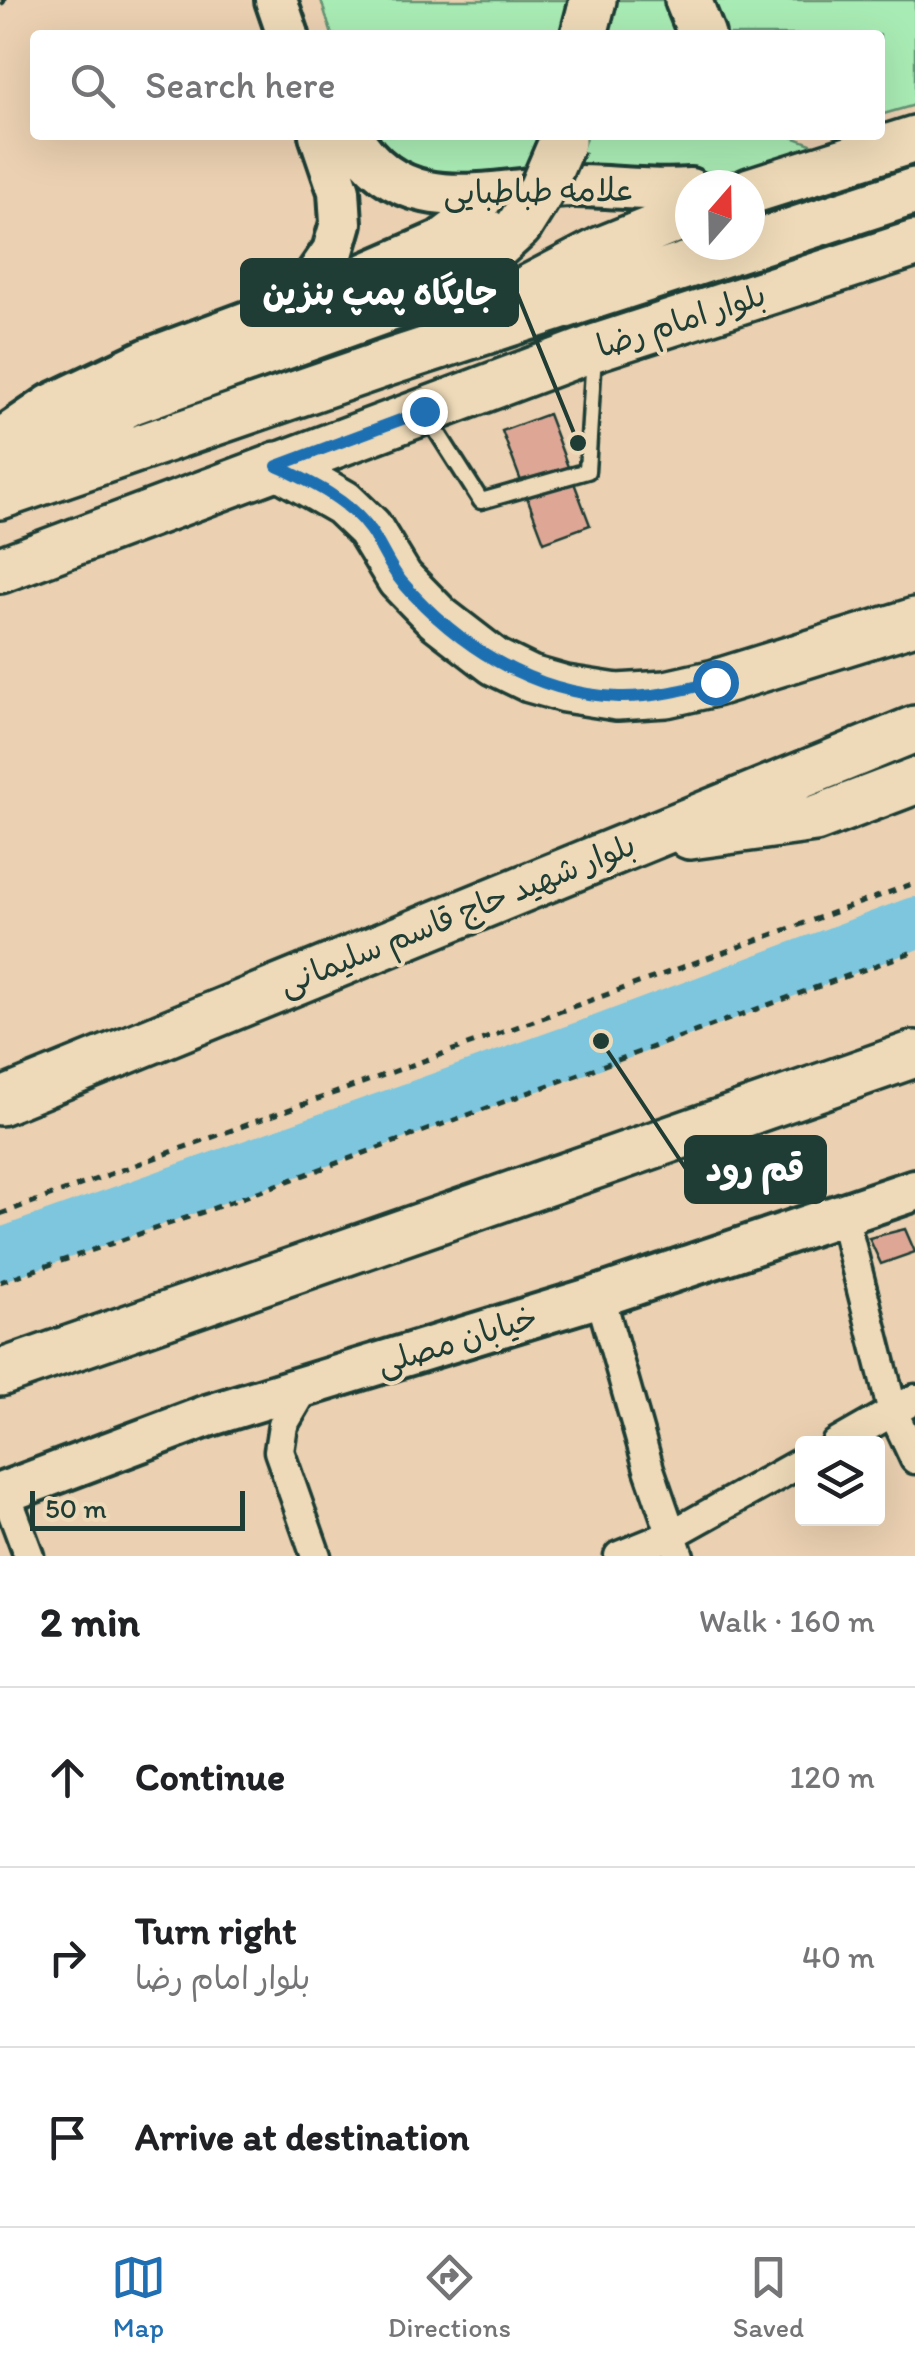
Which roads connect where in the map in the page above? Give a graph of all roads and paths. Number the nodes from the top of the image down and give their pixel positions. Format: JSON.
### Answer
{"nodes":[{"id":1,"x":276,"y":0,"type":"edge"},
{"id":2,"x":303,"y":0,"type":"edge"},
{"id":3,"x":593,"y":0,"type":"edge"},
{"id":4,"x":688,"y":0,"type":"edge"},
{"id":5,"x":286,"y":30,"type":"edge"},
{"id":6,"x":312,"y":30,"type":"edge"},
{"id":7,"x":585,"y":30,"type":"edge"},
{"id":8,"x":700,"y":30,"type":"edge"},
{"id":9,"x":885,"y":132,"type":"edge"},
{"id":10,"x":915,"y":135,"type":"edge"},
{"id":11,"x":322,"y":140,"type":"edge"},
{"id":12,"x":355,"y":140,"type":"edge"},
{"id":13,"x":563,"y":140,"type":"edge"},
{"id":14,"x":765,"y":184,"type":"edge"},
{"id":15,"x":675,"y":189,"type":"edge"},
{"id":16,"x":915,"y":191,"type":"edge"},
{"id":17,"x":511,"y":210,"type":"junction"},
{"id":18,"x":675,"y":220,"type":"edge"},
{"id":19,"x":765,"y":240,"type":"edge"},
{"id":20,"x":915,"y":244,"type":"edge"},
{"id":21,"x":704,"y":260,"type":"edge"},
{"id":22,"x":280,"y":310,"type":"junction"},
{"id":23,"x":594,"y":348,"type":"junction"},
{"id":24,"x":387,"y":363,"type":"junction"},
{"id":25,"x":424,"y":411,"type":"junction"},
{"id":26,"x":0,"y":440,"type":"edge"},
{"id":27,"x":277,"y":466,"type":"junction"},
{"id":28,"x":0,"y":476,"type":"edge"},
{"id":29,"x":0,"y":496,"type":"edge"},
{"id":30,"x":0,"y":570,"type":"edge"},
{"id":31,"x":894,"y":628,"type":"edge"},
{"id":32,"x":915,"y":729,"type":"edge"},
{"id":33,"x":915,"y":781,"type":"edge"},
{"id":34,"x":622,"y":846,"type":"junction"},
{"id":35,"x":915,"y":883,"type":"edge"},
{"id":36,"x":915,"y":951,"type":"edge"},
{"id":37,"x":915,"y":1054,"type":"edge"},
{"id":38,"x":0,"y":1102,"type":"edge"},
{"id":39,"x":915,"y":1190,"type":"edge"},
{"id":40,"x":0,"y":1214,"type":"edge"},
{"id":41,"x":843,"y":1216,"type":"junction"},
{"id":42,"x":0,"y":1282,"type":"edge"},
{"id":43,"x":600,"y":1296,"type":"junction"},
{"id":44,"x":0,"y":1374,"type":"edge"},
{"id":45,"x":306,"y":1386,"type":"junction"},
{"id":46,"x":904,"y":1405,"type":"edge"},
{"id":47,"x":850,"y":1436,"type":"edge"},
{"id":48,"x":915,"y":1459,"type":"edge"},
{"id":49,"x":795,"y":1467,"type":"edge"},
{"id":50,"x":2,"y":1493,"type":"edge"},
{"id":51,"x":675,"y":1546,"type":"edge"},
{"id":52,"x":29,"y":1556,"type":"edge"},
{"id":53,"x":316,"y":1556,"type":"edge"},
{"id":54,"x":620,"y":1556,"type":"edge"}],
"edges":[{"from":1,"to":5,"type":"street"},
{"from":2,"to":6,"type":"street"},
{"from":3,"to":7,"type":"main road"},
{"from":4,"to":8,"type":"main road"},
{"from":9,"to":10,"type":"main road"},
{"from":10,"to":14,"type":"main road"},
{"from":11,"to":22,"type":"street"},
{"from":12,"to":17,"type":"street","name":"علامه طباطبایی"},
{"from":13,"to":17,"type":"main road","bridge":true},
{"from":15,"to":17,"type":"street","name":"علامه طباطبایی"},
{"from":16,"to":19,"type":"main road","name":"بلوار امام رضا"},
{"from":17,"to":22,"type":"street"},
{"from":17,"to":28,"type":"main road"},
{"from":18,"to":24,"type":"main road"},
{"from":20,"to":23,"type":"main road","name":"بلوار امام رضا"},
{"from":21,"to":24,"type":"main road","name":"بلوار امام رضا"},
{"from":22,"to":26,"type":"street"},
{"from":23,"to":25,"type":"main road","name":"بلوار امام رضا"},
{"from":23,"to":25,"type":"lane"},
{"from":24,"to":29,"type":"main road","name":"بلوار امام رضا"},
{"from":25,"to":27,"type":"main road","name":"بلوار امام رضا"},
{"from":27,"to":30,"type":"main road","name":"بلوار امام رضا"},
{"from":27,"to":31,"type":"main road"},
{"from":32,"to":34,"type":"main road","name":"بلوار شهید حاج قاسم سلیمانی"},
{"from":33,"to":34,"type":"main road"},
{"from":34,"to":38,"type":"main road","name":"بلوار شهید حاج قاسم سلیمانی"},
{"from":35,"to":40,"type":"path"},
{"from":36,"to":42,"type":"path"},
{"from":37,"to":44,"type":"main road"},
{"from":39,"to":41,"type":"street","name":"خیابان مصلی"},
{"from":41,"to":43,"type":"street","name":"خیابان مصلی"},
{"from":41,"to":46,"type":"street"},
{"from":43,"to":45,"type":"street","name":"خیابان مصلی"},
{"from":43,"to":51,"type":"street"},
{"from":45,"to":50,"type":"street","name":"خیابان مصلی"},
{"from":45,"to":53,"type":"street"},
{"from":46,"to":47,"type":"street"},
{"from":46,"to":48,"type":"street"},
{"from":49,"to":51,"type":"street"},
{"from":50,"to":52,"type":"street"},
{"from":51,"to":54,"type":"street"}]}
